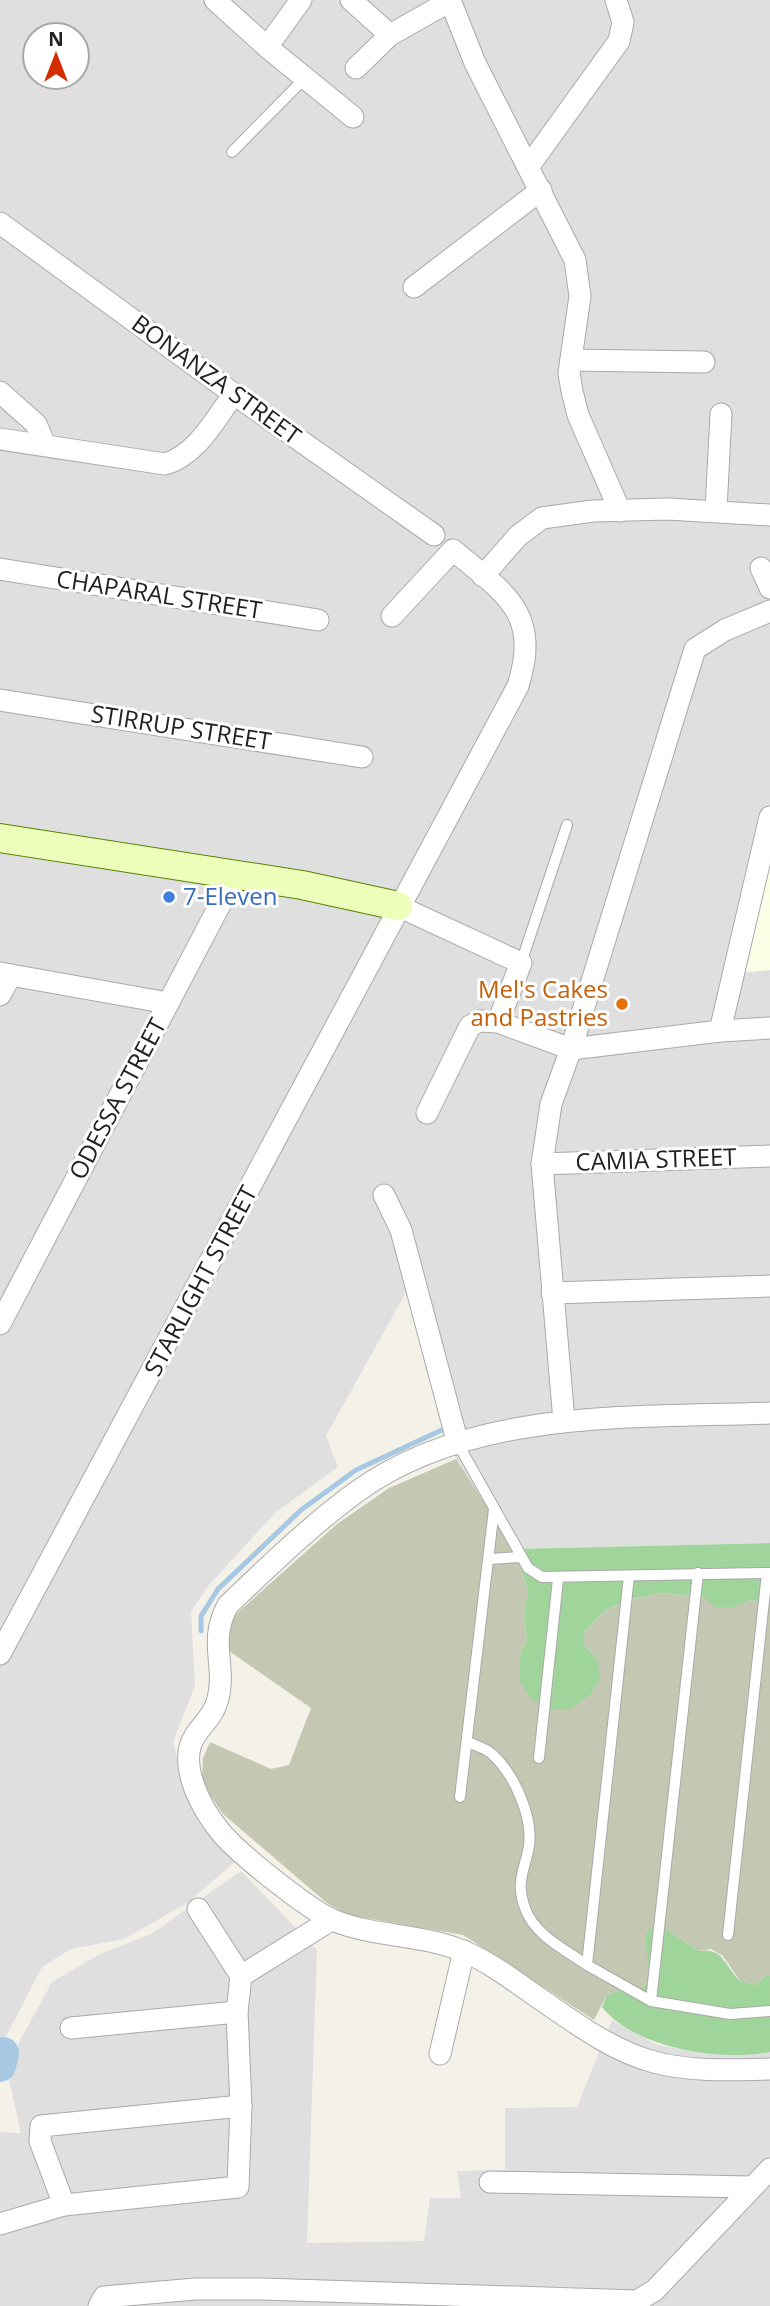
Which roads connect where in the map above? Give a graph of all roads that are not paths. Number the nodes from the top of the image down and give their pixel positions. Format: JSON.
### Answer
{"nodes":[{"id":1,"x":215,"y":0,"type":"edge"},
{"id":2,"x":301,"y":0,"type":"edge"},
{"id":3,"x":351,"y":0,"type":"edge"},
{"id":4,"x":615,"y":0,"type":"edge"},
{"id":5,"x":450,"y":1,"type":"edge"},
{"id":6,"x":390,"y":35,"type":"junction"},
{"id":7,"x":267,"y":47,"type":"junction"},
{"id":8,"x":356,"y":68,"type":"dead end"},
{"id":9,"x":305,"y":78,"type":"junction"},
{"id":10,"x":353,"y":117,"type":"dead end"},
{"id":11,"x":232,"y":152,"type":"dead end"},
{"id":12,"x":529,"y":166,"type":"junction"},
{"id":13,"x":541,"y":190,"type":"junction"},
{"id":14,"x":0,"y":223,"type":"edge"},
{"id":15,"x":414,"y":287,"type":"dead end"},
{"id":16,"x":571,"y":360,"type":"junction"},
{"id":17,"x":704,"y":362,"type":"dead end"},
{"id":18,"x":0,"y":392,"type":"edge"},
{"id":19,"x":234,"y":394,"type":"junction"},
{"id":20,"x":721,"y":414,"type":"dead end"},
{"id":21,"x":0,"y":439,"type":"edge"},
{"id":22,"x":45,"y":445,"type":"junction"},
{"id":23,"x":716,"y":510,"type":"junction"},
{"id":24,"x":620,"y":511,"type":"junction"},
{"id":25,"x":770,"y":515,"type":"edge"},
{"id":26,"x":434,"y":535,"type":"dead end"},
{"id":27,"x":761,"y":568,"type":"dead end"},
{"id":28,"x":0,"y":569,"type":"edge"},
{"id":29,"x":483,"y":576,"type":"junction"},
{"id":30,"x":770,"y":588,"type":"edge"},
{"id":31,"x":770,"y":611,"type":"edge"},
{"id":32,"x":392,"y":616,"type":"dead end"},
{"id":33,"x":317,"y":620,"type":"dead end"},
{"id":34,"x":0,"y":700,"type":"edge"},
{"id":35,"x":362,"y":757,"type":"dead end"},
{"id":36,"x":770,"y":817,"type":"edge"},
{"id":37,"x":567,"y":825,"type":"dead end"},
{"id":38,"x":0,"y":838,"type":"edge"},
{"id":39,"x":236,"y":874,"type":"junction"},
{"id":40,"x":398,"y":906,"type":"junction"},
{"id":41,"x":521,"y":963,"type":"junction"},
{"id":42,"x":5,"y":974,"type":"edge"},
{"id":43,"x":0,"y":995,"type":"edge"},
{"id":44,"x":168,"y":1003,"type":"junction"},
{"id":45,"x":498,"y":1022,"type":"junction"},
{"id":46,"x":770,"y":1028,"type":"edge"},
{"id":47,"x":720,"y":1031,"type":"junction"},
{"id":48,"x":571,"y":1049,"type":"junction"},
{"id":49,"x":427,"y":1113,"type":"dead end"},
{"id":50,"x":770,"y":1156,"type":"edge"},
{"id":51,"x":542,"y":1164,"type":"junction"},
{"id":52,"x":384,"y":1195,"type":"dead end"},
{"id":53,"x":770,"y":1286,"type":"edge"},
{"id":54,"x":552,"y":1293,"type":"junction"},
{"id":55,"x":0,"y":1324,"type":"edge"},
{"id":56,"x":770,"y":1413,"type":"edge"},
{"id":57,"x":564,"y":1421,"type":"junction"},
{"id":58,"x":458,"y":1444,"type":"junction"},
{"id":59,"x":494,"y":1509,"type":"junction"},
{"id":60,"x":521,"y":1557,"type":"junction"},
{"id":61,"x":489,"y":1559,"type":"junction"},
{"id":62,"x":698,"y":1573,"type":"junction"},
{"id":63,"x":769,"y":1573,"type":"edge"},
{"id":64,"x":629,"y":1576,"type":"junction"},
{"id":65,"x":558,"y":1579,"type":"junction"},
{"id":66,"x":0,"y":1654,"type":"edge"},
{"id":67,"x":468,"y":1742,"type":"junction"},
{"id":68,"x":538,"y":1758,"type":"dead end"},
{"id":69,"x":460,"y":1797,"type":"dead end"},
{"id":70,"x":198,"y":1909,"type":"dead end"},
{"id":71,"x":331,"y":1920,"type":"junction"},
{"id":72,"x":728,"y":1935,"type":"dead end"},
{"id":73,"x":464,"y":1951,"type":"junction"},
{"id":74,"x":587,"y":1965,"type":"junction"},
{"id":75,"x":241,"y":1976,"type":"junction"},
{"id":76,"x":651,"y":2001,"type":"junction"},
{"id":77,"x":770,"y":2011,"type":"edge"},
{"id":78,"x":237,"y":2012,"type":"junction"},
{"id":79,"x":71,"y":2028,"type":"dead end"},
{"id":80,"x":440,"y":2054,"type":"dead end"},
{"id":81,"x":770,"y":2069,"type":"edge"},
{"id":82,"x":242,"y":2106,"type":"junction"},
{"id":83,"x":770,"y":2169,"type":"edge"},
{"id":84,"x":490,"y":2182,"type":"dead end"},
{"id":85,"x":751,"y":2188,"type":"junction"},
{"id":86,"x":64,"y":2205,"type":"junction"},
{"id":87,"x":0,"y":2224,"type":"edge"},
{"id":88,"x":262,"y":2297,"type":"edge"},
{"id":89,"x":647,"y":2301,"type":"edge"},
{"id":90,"x":100,"y":2303,"type":"edge"}],
"edges":[{"from":1,"to":7,"type":"street"},
{"from":2,"to":7,"type":"street"},
{"from":3,"to":6,"type":"street"},
{"from":4,"to":12,"type":"street"},
{"from":5,"to":6,"type":"street"},
{"from":5,"to":12,"type":"street"},
{"from":6,"to":8,"type":"street"},
{"from":7,"to":9,"type":"street"},
{"from":9,"to":10,"type":"street"},
{"from":9,"to":11,"type":"lane"},
{"from":12,"to":13,"type":"street"},
{"from":13,"to":15,"type":"street"},
{"from":13,"to":16,"type":"street"},
{"from":14,"to":19,"type":"street","name":"BONANZA STREET"},
{"from":16,"to":17,"type":"street"},
{"from":16,"to":24,"type":"street"},
{"from":18,"to":22,"type":"street"},
{"from":19,"to":22,"type":"street"},
{"from":19,"to":26,"type":"street","name":"BONANZA STREET"},
{"from":20,"to":23,"type":"street"},
{"from":21,"to":22,"type":"street"},
{"from":23,"to":24,"type":"street"},
{"from":23,"to":25,"type":"street"},
{"from":24,"to":29,"type":"street"},
{"from":27,"to":30,"type":"street"},
{"from":28,"to":33,"type":"street","name":"CHAPARAL STREET"},
{"from":29,"to":32,"type":"street","name":"STARLIGHT STREET"},
{"from":29,"to":40,"type":"street","name":"STARLIGHT STREET"},
{"from":31,"to":48,"type":"street"},
{"from":34,"to":35,"type":"street","name":"STIRRUP STREET"},
{"from":36,"to":47,"type":"street"},
{"from":37,"to":41,"type":"lane"},
{"from":38,"to":39,"type":"street"},
{"from":39,"to":40,"type":"street"},
{"from":39,"to":44,"type":"street","name":"ODESSA STREET"},
{"from":40,"to":41,"type":"street"},
{"from":40,"to":66,"type":"street","name":"STARLIGHT STREET"},
{"from":41,"to":45,"type":"street"},
{"from":42,"to":43,"type":"street"},
{"from":42,"to":44,"type":"street"},
{"from":44,"to":55,"type":"street","name":"ODESSA STREET"},
{"from":45,"to":48,"type":"street"},
{"from":45,"to":49,"type":"street"},
{"from":46,"to":47,"type":"street"},
{"from":47,"to":48,"type":"street"},
{"from":48,"to":51,"type":"street"},
{"from":50,"to":51,"type":"street","name":"CAMIA STREET"},
{"from":51,"to":54,"type":"street"},
{"from":52,"to":58,"type":"street"},
{"from":53,"to":54,"type":"street"},
{"from":54,"to":57,"type":"street"},
{"from":56,"to":57,"type":"street"},
{"from":57,"to":58,"type":"street"},
{"from":58,"to":59,"type":"lane"},
{"from":58,"to":71,"type":"street"},
{"from":59,"to":60,"type":"lane"},
{"from":59,"to":61,"type":"lane"},
{"from":60,"to":61,"type":"lane"},
{"from":60,"to":65,"type":"lane"},
{"from":61,"to":67,"type":"lane"},
{"from":62,"to":63,"type":"lane"},
{"from":62,"to":64,"type":"lane"},
{"from":62,"to":76,"type":"lane"},
{"from":63,"to":72,"type":"lane"},
{"from":64,"to":65,"type":"lane"},
{"from":64,"to":74,"type":"lane"},
{"from":65,"to":68,"type":"lane"},
{"from":67,"to":69,"type":"lane"},
{"from":67,"to":74,"type":"lane"},
{"from":70,"to":75,"type":"street"},
{"from":71,"to":73,"type":"street"},
{"from":71,"to":75,"type":"street"},
{"from":73,"to":80,"type":"street"},
{"from":73,"to":81,"type":"street"},
{"from":74,"to":76,"type":"lane"},
{"from":75,"to":78,"type":"street"},
{"from":76,"to":77,"type":"lane"},
{"from":78,"to":79,"type":"street"},
{"from":78,"to":82,"type":"street"},
{"from":82,"to":86,"type":"street"},
{"from":82,"to":86,"type":"street"},
{"from":83,"to":85,"type":"street"},
{"from":84,"to":85,"type":"street"},
{"from":85,"to":89,"type":"street"},
{"from":86,"to":87,"type":"street"},
{"from":88,"to":89,"type":"street"},
{"from":88,"to":90,"type":"street"}]}
